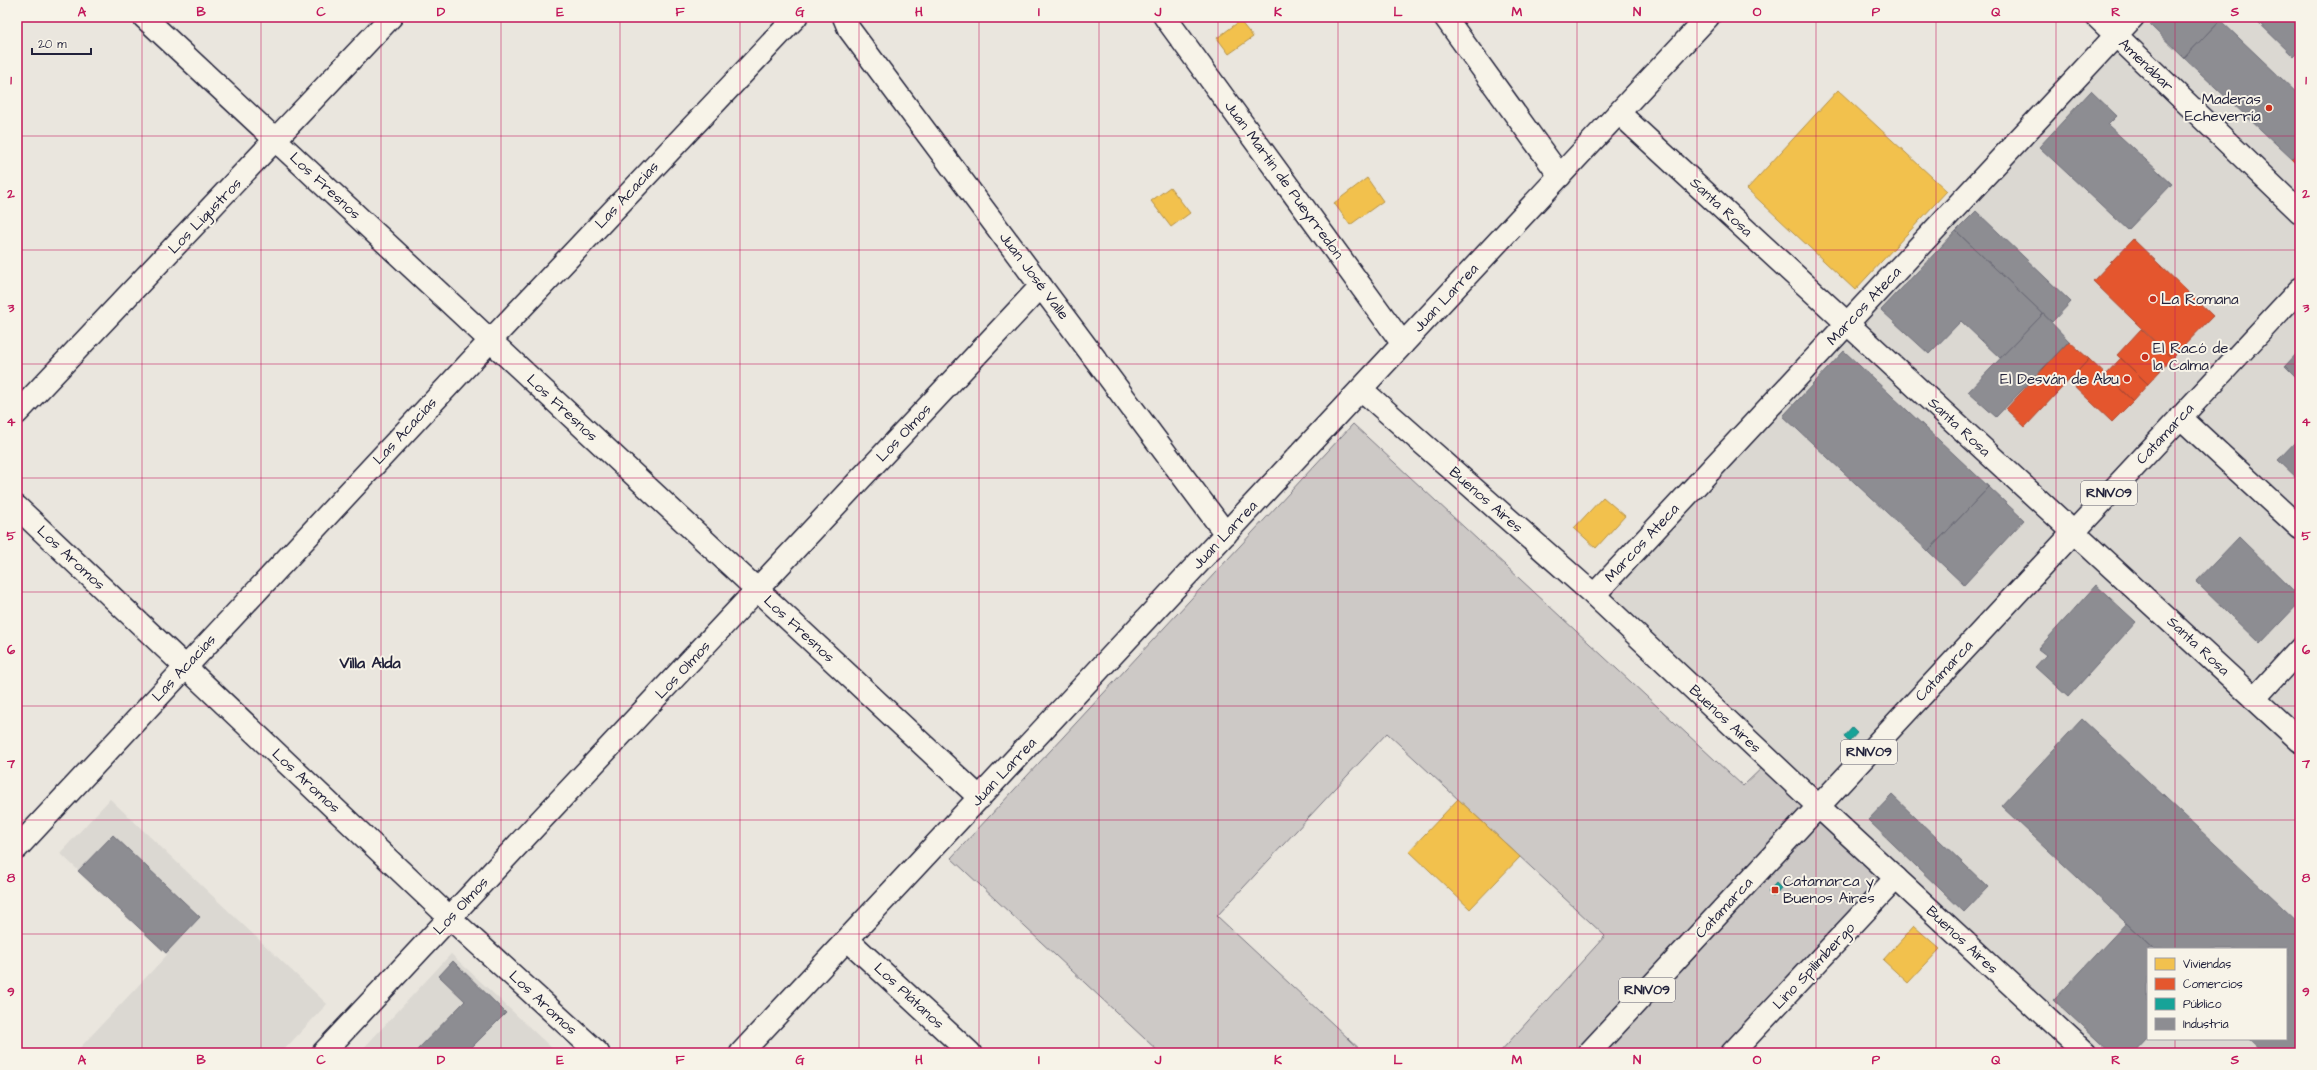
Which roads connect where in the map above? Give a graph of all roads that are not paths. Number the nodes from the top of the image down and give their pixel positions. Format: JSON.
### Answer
{"nodes":[{"id":1,"x":144,"y":17,"type":"edge"},
{"id":2,"x":392,"y":17,"type":"edge"},
{"id":3,"x":796,"y":17,"type":"edge"},
{"id":4,"x":844,"y":17,"type":"edge"},
{"id":5,"x":1165,"y":17,"type":"edge"},
{"id":6,"x":1445,"y":17,"type":"edge"},
{"id":7,"x":1708,"y":17,"type":"edge"},
{"id":8,"x":2097,"y":17,"type":"edge"},
{"id":9,"x":2133,"y":17,"type":"edge"},
{"id":10,"x":2116,"y":35,"type":"junction"},
{"id":11,"x":1619,"y":112,"type":"junction"},
{"id":12,"x":276,"y":140,"type":"junction"},
{"id":13,"x":1560,"y":176,"type":"junction"},
{"id":14,"x":2300,"y":212,"type":"edge"},
{"id":15,"x":1041,"y":286,"type":"junction"},
{"id":16,"x":2300,"y":289,"type":"edge"},
{"id":17,"x":1848,"y":324,"type":"junction"},
{"id":18,"x":490,"y":341,"type":"junction"},
{"id":19,"x":1403,"y":344,"type":"junction"},
{"id":20,"x":1361,"y":389,"type":"junction"},
{"id":21,"x":17,"y":413,"type":"edge"},
{"id":22,"x":2180,"y":417,"type":"junction"},
{"id":23,"x":17,"y":507,"type":"edge"},
{"id":24,"x":2300,"y":528,"type":"edge"},
{"id":25,"x":2074,"y":532,"type":"junction"},
{"id":26,"x":1226,"y":534,"type":"junction"},
{"id":27,"x":757,"y":590,"type":"junction"},
{"id":28,"x":1594,"y":595,"type":"junction"},
{"id":29,"x":2300,"y":650,"type":"edge"},
{"id":30,"x":185,"y":666,"type":"junction"},
{"id":31,"x":2254,"y":699,"type":"junction"},
{"id":32,"x":2300,"y":741,"type":"edge"},
{"id":33,"x":980,"y":798,"type":"junction"},
{"id":34,"x":1818,"y":806,"type":"junction"},
{"id":35,"x":17,"y":848,"type":"edge"},
{"id":36,"x":1896,"y":878,"type":"junction"},
{"id":37,"x":450,"y":918,"type":"junction"},
{"id":38,"x":848,"y":940,"type":"junction"},
{"id":39,"x":323,"y":1053,"type":"edge"},
{"id":40,"x":598,"y":1053,"type":"edge"},
{"id":41,"x":741,"y":1053,"type":"edge"},
{"id":42,"x":970,"y":1053,"type":"edge"},
{"id":43,"x":1589,"y":1053,"type":"edge"},
{"id":44,"x":1732,"y":1053,"type":"edge"},
{"id":45,"x":2085,"y":1053,"type":"edge"}],
"edges":[{"from":1,"to":12,"type":"street","name":"Los Fresnos"},
{"from":2,"to":12,"type":"street","name":"Los Ligustros"},
{"from":3,"to":18,"type":"street","name":"Las Acacias"},
{"from":4,"to":15,"type":"street","name":"Juan José Valle"},
{"from":5,"to":19,"type":"street","name":"Juan Martin de Pueyrredon"},
{"from":6,"to":13,"type":"street"},
{"from":7,"to":11,"type":"street","name":"Juan Larrea"},
{"from":8,"to":10,"type":"street","name":"Amenábar"},
{"from":9,"to":10,"type":"street","name":"Marcos Ateca"},
{"from":10,"to":14,"type":"street","name":"Amenábar"},
{"from":10,"to":17,"type":"street","name":"Marcos Ateca"},
{"from":11,"to":13,"type":"street","name":"Juan Larrea"},
{"from":11,"to":17,"type":"street","name":"Santa Rosa"},
{"from":12,"to":18,"type":"street","name":"Los Fresnos"},
{"from":12,"to":21,"type":"street","name":"Los Ligustros"},
{"from":13,"to":19,"type":"street","name":"Juan Larrea"},
{"from":15,"to":26,"type":"street","name":"Juan José Valle"},
{"from":15,"to":27,"type":"street","name":"Los Olmos"},
{"from":16,"to":22,"type":"street","name":"Catamarca","number":"RN1V09"},
{"from":17,"to":25,"type":"street","name":"Santa Rosa"},
{"from":17,"to":28,"type":"street","name":"Marcos Ateca"},
{"from":18,"to":27,"type":"street","name":"Los Fresnos"},
{"from":18,"to":30,"type":"street","name":"Las Acacias"},
{"from":19,"to":20,"type":"street","name":"Juan Larrea"},
{"from":20,"to":26,"type":"street","name":"Juan Larrea"},
{"from":20,"to":28,"type":"street","name":"Buenos Aires"},
{"from":22,"to":24,"type":"street"},
{"from":22,"to":25,"type":"street","name":"Catamarca","number":"RN1V09"},
{"from":23,"to":30,"type":"street","name":"Los Aromos"},
{"from":25,"to":31,"type":"street","name":"Santa Rosa"},
{"from":25,"to":34,"type":"street","name":"Catamarca","number":"RN1V09"},
{"from":26,"to":33,"type":"street","name":"Juan Larrea"},
{"from":27,"to":33,"type":"street","name":"Los Fresnos"},
{"from":27,"to":37,"type":"street","name":"Los Olmos"},
{"from":28,"to":34,"type":"street","name":"Buenos Aires"},
{"from":29,"to":31,"type":"street"},
{"from":30,"to":35,"type":"street","name":"Las Acacias"},
{"from":30,"to":37,"type":"street","name":"Los Aromos"},
{"from":31,"to":32,"type":"street","name":"Santa Rosa"},
{"from":33,"to":38,"type":"street","name":"Juan Larrea"},
{"from":34,"to":36,"type":"street","name":"Buenos Aires"},
{"from":34,"to":43,"type":"street","name":"Catamarca","number":"RN1V09"},
{"from":36,"to":44,"type":"street","name":"Lino Spilimbergo"},
{"from":36,"to":45,"type":"street","name":"Buenos Aires"},
{"from":37,"to":39,"type":"street","name":"Los Olmos"},
{"from":37,"to":40,"type":"street","name":"Los Aromos"},
{"from":38,"to":41,"type":"street","name":"Juan Larrea"},
{"from":38,"to":42,"type":"street","name":"Los Plátanos"}]}
